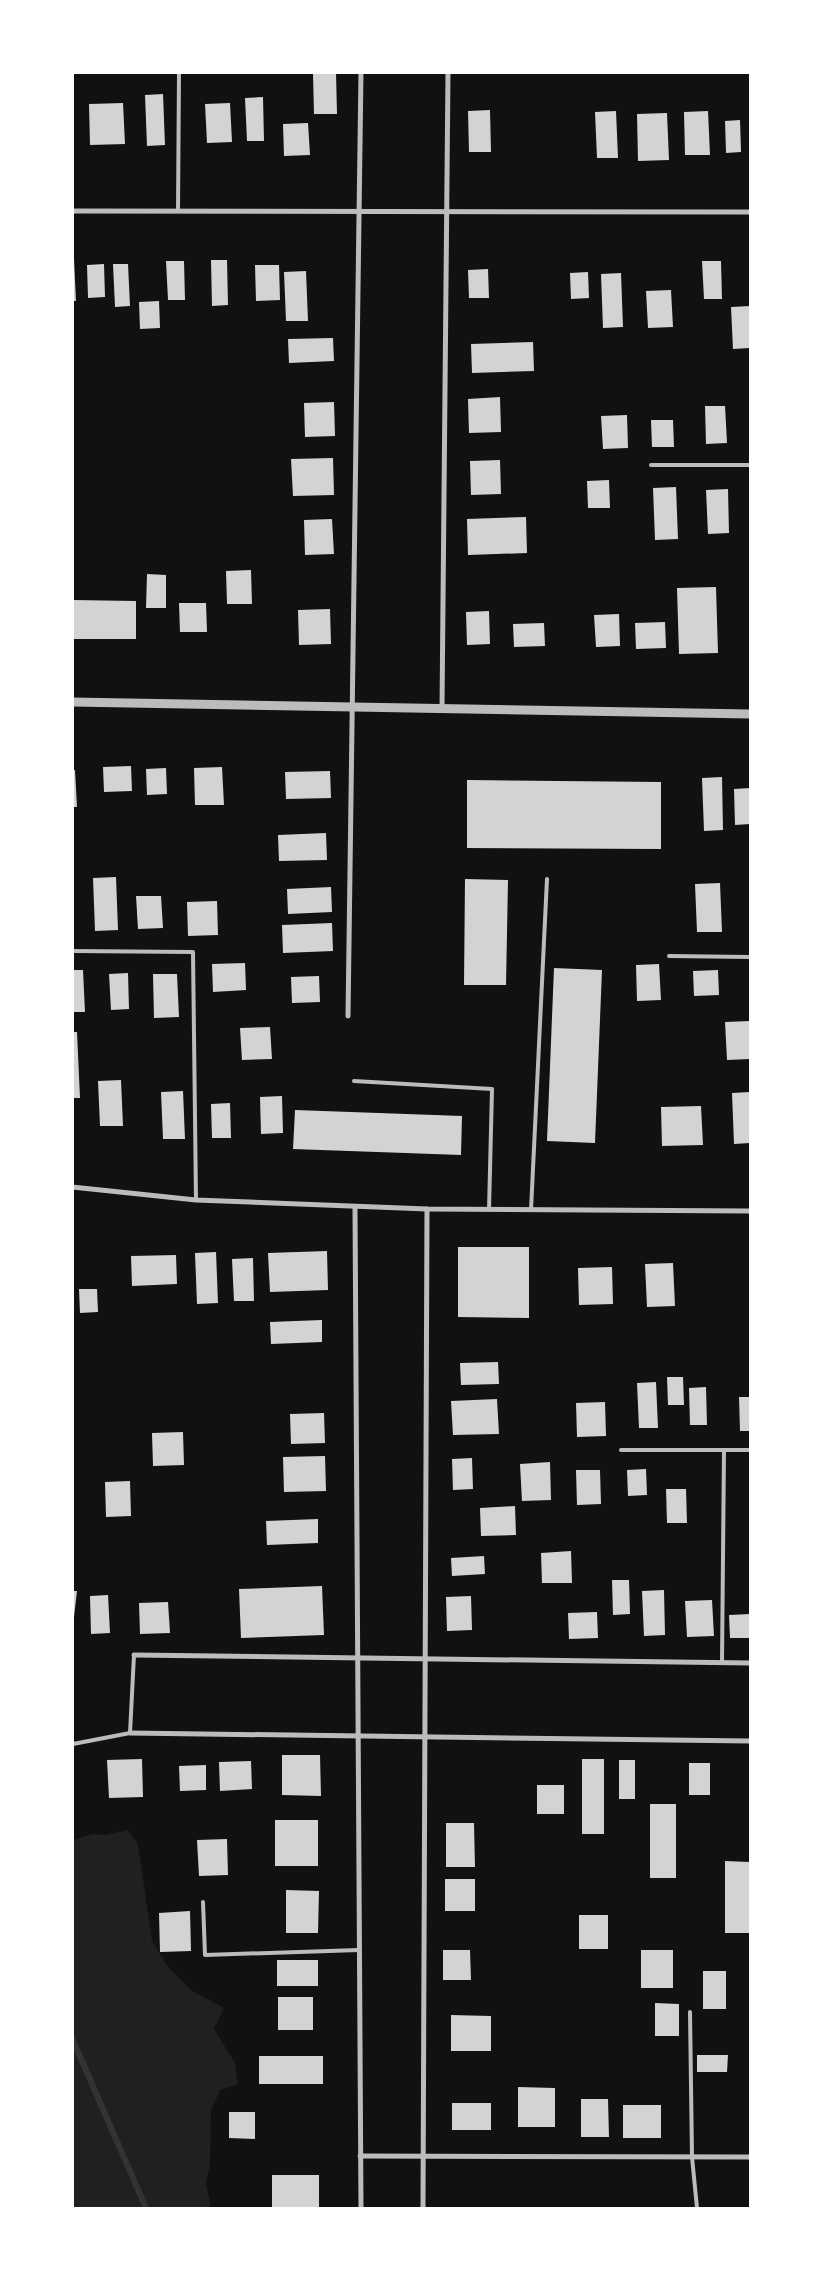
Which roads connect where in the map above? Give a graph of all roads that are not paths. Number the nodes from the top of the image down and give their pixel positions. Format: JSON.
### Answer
{"nodes":[{"id":1,"x":179,"y":72,"type":"edge"},
{"id":2,"x":361,"y":72,"type":"edge"},
{"id":3,"x":448,"y":72,"type":"edge"},
{"id":4,"x":72,"y":211,"type":"edge"},
{"id":5,"x":178,"y":211,"type":"junction"},
{"id":6,"x":359,"y":212,"type":"junction"},
{"id":7,"x":447,"y":212,"type":"junction"},
{"id":8,"x":750,"y":212,"type":"edge"},
{"id":9,"x":651,"y":465,"type":"dead end"},
{"id":10,"x":750,"y":465,"type":"edge"},
{"id":11,"x":72,"y":702,"type":"edge"},
{"id":12,"x":353,"y":707,"type":"junction"},
{"id":13,"x":442,"y":709,"type":"junction"},
{"id":14,"x":750,"y":714,"type":"edge"},
{"id":15,"x":547,"y":879,"type":"dead end"},
{"id":16,"x":72,"y":952,"type":"edge"},
{"id":17,"x":669,"y":956,"type":"dead end"},
{"id":18,"x":750,"y":957,"type":"edge"},
{"id":19,"x":348,"y":1016,"type":"dead end"},
{"id":20,"x":354,"y":1081,"type":"dead end"},
{"id":21,"x":72,"y":1187,"type":"edge"},
{"id":22,"x":196,"y":1200,"type":"junction"},
{"id":23,"x":355,"y":1207,"type":"junction"},
{"id":24,"x":427,"y":1209,"type":"junction"},
{"id":25,"x":489,"y":1210,"type":"junction"},
{"id":26,"x":531,"y":1210,"type":"junction"},
{"id":27,"x":750,"y":1211,"type":"edge"},
{"id":28,"x":621,"y":1450,"type":"dead end"},
{"id":29,"x":724,"y":1450,"type":"junction"},
{"id":30,"x":750,"y":1450,"type":"edge"},
{"id":31,"x":134,"y":1655,"type":"joint"},
{"id":32,"x":357,"y":1658,"type":"junction"},
{"id":33,"x":425,"y":1659,"type":"junction"},
{"id":34,"x":722,"y":1663,"type":"junction"},
{"id":35,"x":750,"y":1663,"type":"edge"},
{"id":36,"x":130,"y":1733,"type":"junction"},
{"id":37,"x":357,"y":1736,"type":"junction"},
{"id":38,"x":425,"y":1737,"type":"junction"},
{"id":39,"x":750,"y":1741,"type":"edge"},
{"id":40,"x":73,"y":1744,"type":"edge"},
{"id":41,"x":203,"y":1902,"type":"dead end"},
{"id":42,"x":359,"y":1950,"type":"junction"},
{"id":43,"x":690,"y":2012,"type":"dead end"},
{"id":44,"x":360,"y":2156,"type":"junction"},
{"id":45,"x":423,"y":2157,"type":"junction"},
{"id":46,"x":692,"y":2157,"type":"junction"},
{"id":47,"x":750,"y":2157,"type":"edge"},
{"id":48,"x":360,"y":2208,"type":"edge"},
{"id":49,"x":423,"y":2208,"type":"edge"},
{"id":50,"x":697,"y":2208,"type":"edge"}],
"edges":[{"from":1,"to":5,"type":"lane"},
{"from":2,"to":6,"type":"street"},
{"from":3,"to":7,"type":"street"},
{"from":4,"to":5,"type":"street"},
{"from":5,"to":6,"type":"street"},
{"from":6,"to":7,"type":"street"},
{"from":6,"to":12,"type":"street"},
{"from":7,"to":8,"type":"street"},
{"from":7,"to":13,"type":"street"},
{"from":9,"to":10,"type":"lane"},
{"from":11,"to":12,"type":"street"},
{"from":12,"to":13,"type":"street"},
{"from":12,"to":19,"type":"street"},
{"from":13,"to":14,"type":"street"},
{"from":15,"to":26,"type":"lane"},
{"from":16,"to":22,"type":"lane"},
{"from":17,"to":18,"type":"lane"},
{"from":20,"to":25,"type":"lane"},
{"from":21,"to":22,"type":"street"},
{"from":22,"to":23,"type":"street"},
{"from":23,"to":24,"type":"street"},
{"from":23,"to":32,"type":"street"},
{"from":24,"to":25,"type":"street"},
{"from":24,"to":33,"type":"street"},
{"from":25,"to":26,"type":"street"},
{"from":26,"to":27,"type":"street"},
{"from":28,"to":29,"type":"lane"},
{"from":29,"to":30,"type":"lane"},
{"from":29,"to":34,"type":"lane"},
{"from":31,"to":32,"type":"street"},
{"from":31,"to":36,"type":"lane"},
{"from":32,"to":33,"type":"street"},
{"from":32,"to":37,"type":"street"},
{"from":33,"to":34,"type":"street"},
{"from":33,"to":38,"type":"street"},
{"from":34,"to":35,"type":"street"},
{"from":36,"to":37,"type":"street"},
{"from":36,"to":40,"type":"lane"},
{"from":37,"to":38,"type":"street"},
{"from":37,"to":42,"type":"street"},
{"from":38,"to":39,"type":"street"},
{"from":38,"to":45,"type":"street"},
{"from":41,"to":42,"type":"lane"},
{"from":42,"to":44,"type":"street"},
{"from":43,"to":46,"type":"lane"},
{"from":44,"to":45,"type":"street"},
{"from":44,"to":48,"type":"street"},
{"from":45,"to":46,"type":"street"},
{"from":45,"to":49,"type":"street"},
{"from":46,"to":47,"type":"street"},
{"from":46,"to":50,"type":"lane"}]}
